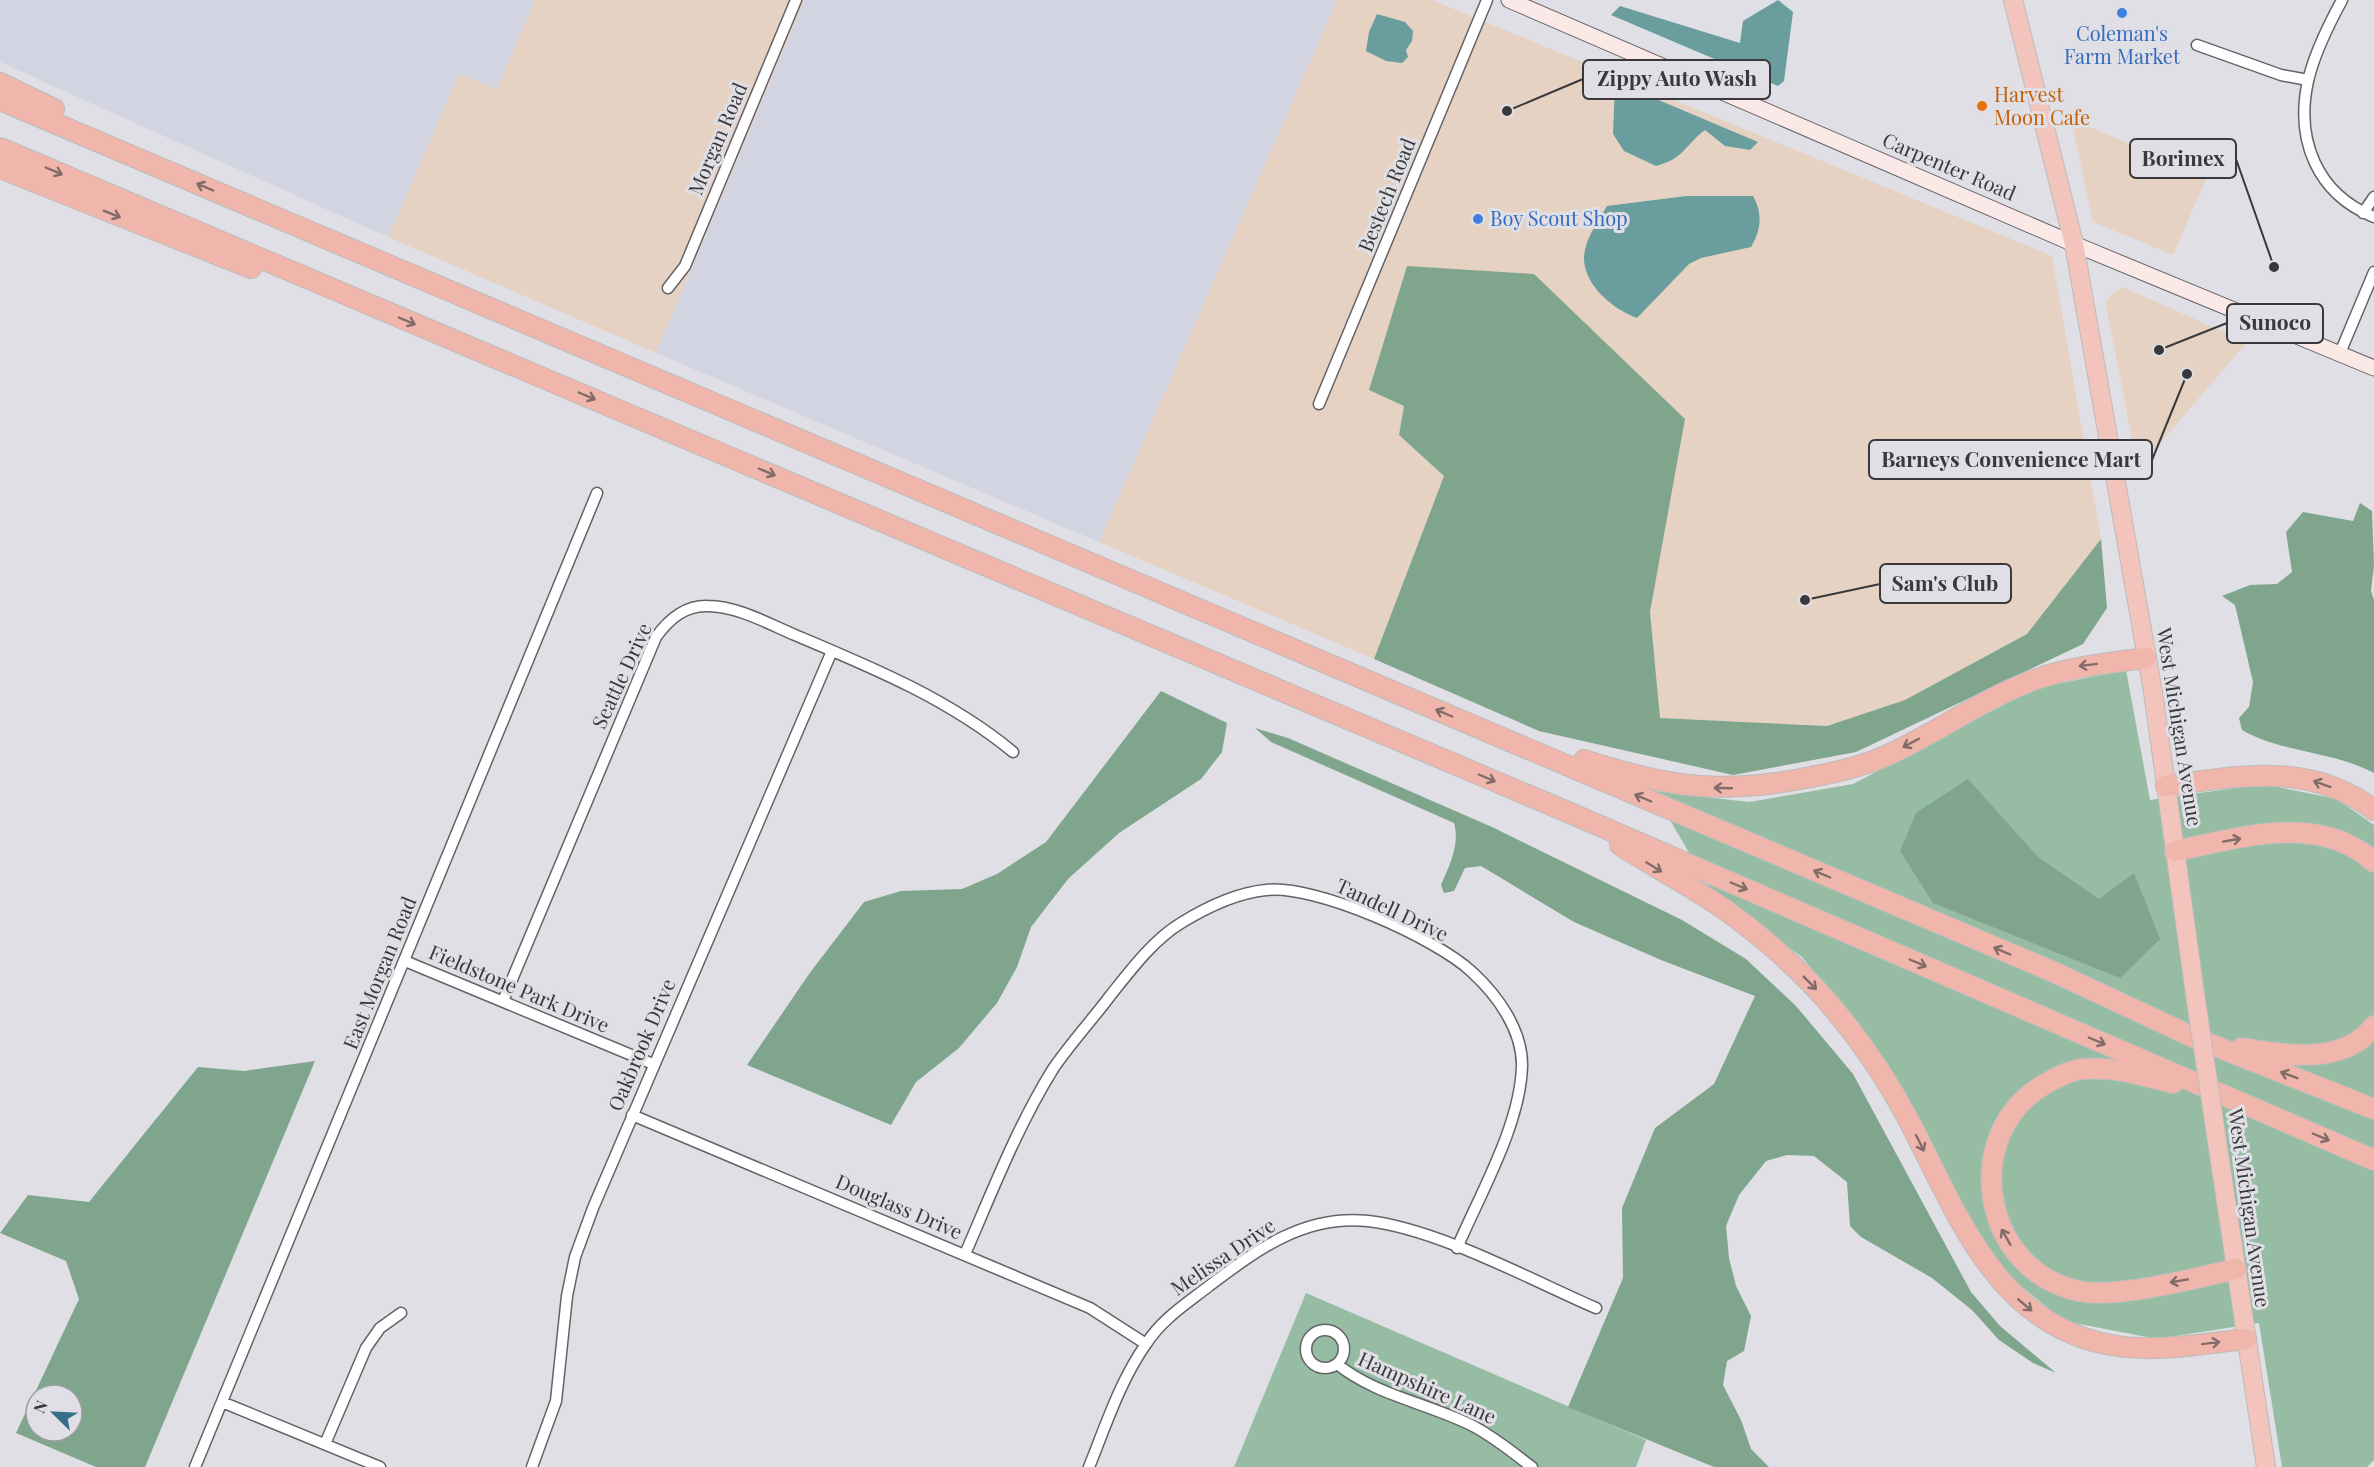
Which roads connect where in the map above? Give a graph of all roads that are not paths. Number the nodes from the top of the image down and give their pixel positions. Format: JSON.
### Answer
{"nodes":[{"id":1,"x":796,"y":0,"type":"edge"},
{"id":2,"x":1487,"y":0,"type":"edge"},
{"id":3,"x":1509,"y":0,"type":"edge"},
{"id":4,"x":2013,"y":0,"type":"edge"},
{"id":5,"x":2342,"y":0,"type":"edge"},
{"id":6,"x":2197,"y":45,"type":"dead end"},
{"id":7,"x":2308,"y":80,"type":"junction"},
{"id":8,"x":0,"y":83,"type":"edge"},
{"id":9,"x":0,"y":100,"type":"edge"},
{"id":10,"x":0,"y":148,"type":"edge"},
{"id":11,"x":153,"y":165,"type":"junction"},
{"id":12,"x":0,"y":168,"type":"edge"},
{"id":13,"x":2374,"y":196,"type":"edge"},
{"id":14,"x":2363,"y":213,"type":"junction"},
{"id":15,"x":2374,"y":217,"type":"edge"},
{"id":16,"x":2074,"y":243,"type":"junction"},
{"id":17,"x":2374,"y":272,"type":"edge"},
{"id":18,"x":668,"y":288,"type":"dead end"},
{"id":19,"x":378,"y":308,"type":"junction"},
{"id":20,"x":2340,"y":353,"type":"junction"},
{"id":21,"x":2374,"y":368,"type":"edge"},
{"id":22,"x":1319,"y":404,"type":"dead end"},
{"id":23,"x":597,"y":493,"type":"dead end"},
{"id":24,"x":832,"y":651,"type":"junction"},
{"id":25,"x":2146,"y":658,"type":"junction"},
{"id":26,"x":1470,"y":724,"type":"junction"},
{"id":27,"x":1013,"y":752,"type":"dead end"},
{"id":28,"x":2166,"y":786,"type":"junction"},
{"id":29,"x":2374,"y":810,"type":"edge"},
{"id":30,"x":1570,"y":813,"type":"junction"},
{"id":31,"x":2175,"y":851,"type":"junction"},
{"id":32,"x":2374,"y":862,"type":"edge"},
{"id":33,"x":405,"y":961,"type":"junction"},
{"id":34,"x":503,"y":1001,"type":"junction"},
{"id":35,"x":2374,"y":1026,"type":"edge"},
{"id":36,"x":2195,"y":1038,"type":"junction"},
{"id":37,"x":653,"y":1064,"type":"junction"},
{"id":38,"x":2219,"y":1102,"type":"junction"},
{"id":39,"x":2374,"y":1109,"type":"edge"},
{"id":40,"x":632,"y":1114,"type":"junction"},
{"id":41,"x":2374,"y":1160,"type":"edge"},
{"id":42,"x":1457,"y":1248,"type":"junction"},
{"id":43,"x":965,"y":1254,"type":"junction"},
{"id":44,"x":2236,"y":1269,"type":"junction"},
{"id":45,"x":1596,"y":1308,"type":"dead end"},
{"id":46,"x":401,"y":1313,"type":"dead end"},
{"id":47,"x":2246,"y":1339,"type":"junction"},
{"id":48,"x":1146,"y":1344,"type":"junction"},
{"id":49,"x":1336,"y":1364,"type":"dead end"},
{"id":50,"x":222,"y":1402,"type":"junction"},
{"id":51,"x":325,"y":1444,"type":"junction"},
{"id":52,"x":1526,"y":1465,"type":"edge"},
{"id":53,"x":195,"y":1467,"type":"edge"},
{"id":54,"x":380,"y":1467,"type":"edge"},
{"id":55,"x":532,"y":1467,"type":"edge"},
{"id":56,"x":1089,"y":1467,"type":"edge"},
{"id":57,"x":2266,"y":1467,"type":"edge"}],
"edges":[{"from":1,"to":18,"type":"street","name":"Morgan Road"},
{"from":2,"to":22,"type":"street","name":"Bestech Road"},
{"from":3,"to":16,"type":"main road","name":"Carpenter Road"},
{"from":4,"to":16,"type":"highway","name":"West Michigan Avenue"},
{"from":5,"to":7,"type":"street"},
{"from":6,"to":7,"type":"street"},
{"from":7,"to":14,"type":"street"},
{"from":8,"to":11,"type":"highway"},
{"from":9,"to":11,"type":"highway"},
{"from":10,"to":19,"type":"highway","one_way":true},
{"from":26,"to":11,"type":"highway","one_way":true},
{"from":12,"to":19,"type":"highway","one_way":true},
{"from":13,"to":14,"type":"street"},
{"from":14,"to":15,"type":"street"},
{"from":16,"to":20,"type":"main road","name":"Carpenter Road"},
{"from":16,"to":25,"type":"highway","name":"West Michigan Avenue"},
{"from":17,"to":20,"type":"street"},
{"from":19,"to":30,"type":"highway","one_way":true},
{"from":20,"to":21,"type":"main road","name":"Carpenter Road"},
{"from":23,"to":33,"type":"street","name":"East Morgan Road"},
{"from":24,"to":27,"type":"street","name":"Seattle Drive"},
{"from":24,"to":34,"type":"street","name":"Seattle Drive"},
{"from":24,"to":37,"type":"street","name":"Oakbrook Drive"},
{"from":25,"to":26,"type":"highway","one_way":true},
{"from":25,"to":28,"type":"highway","name":"West Michigan Avenue"},
{"from":36,"to":26,"type":"highway","one_way":true},
{"from":29,"to":28,"type":"highway","one_way":true},
{"from":28,"to":31,"type":"highway","name":"West Michigan Avenue"},
{"from":30,"to":38,"type":"highway","one_way":true},
{"from":30,"to":47,"type":"highway","one_way":true},
{"from":31,"to":32,"type":"highway","one_way":true},
{"from":31,"to":38,"type":"highway","name":"West Michigan Avenue","bridge":true},
{"from":33,"to":34,"type":"street","name":"Fieldstone Park Drive"},
{"from":33,"to":50,"type":"street","name":"East Morgan Road"},
{"from":34,"to":37,"type":"street","name":"Fieldstone Park Drive"},
{"from":35,"to":36,"type":"highway"},
{"from":39,"to":36,"type":"highway","one_way":true},
{"from":37,"to":40,"type":"street","name":"Oakbrook Drive"},
{"from":38,"to":41,"type":"highway","one_way":true},
{"from":38,"to":44,"type":"highway","name":"West Michigan Avenue"},
{"from":44,"to":38,"type":"highway","one_way":true},
{"from":40,"to":43,"type":"street","name":"Douglass Drive"},
{"from":40,"to":55,"type":"street","name":"Oakbrook Drive"},
{"from":42,"to":43,"type":"street","name":"Tandell Drive"},
{"from":42,"to":45,"type":"street","name":"Melissa Drive"},
{"from":42,"to":48,"type":"street","name":"Melissa Drive"},
{"from":43,"to":48,"type":"street","name":"Douglass Drive"},
{"from":44,"to":47,"type":"highway","name":"West Michigan Avenue"},
{"from":46,"to":51,"type":"street"},
{"from":47,"to":57,"type":"highway","name":"West Michigan Avenue"},
{"from":48,"to":56,"type":"street","name":"Melissa Drive"},
{"from":49,"to":52,"type":"street","name":"Hampshire Lane"},
{"from":50,"to":51,"type":"street"},
{"from":50,"to":53,"type":"street","name":"East Morgan Road"},
{"from":51,"to":54,"type":"street"}]}
